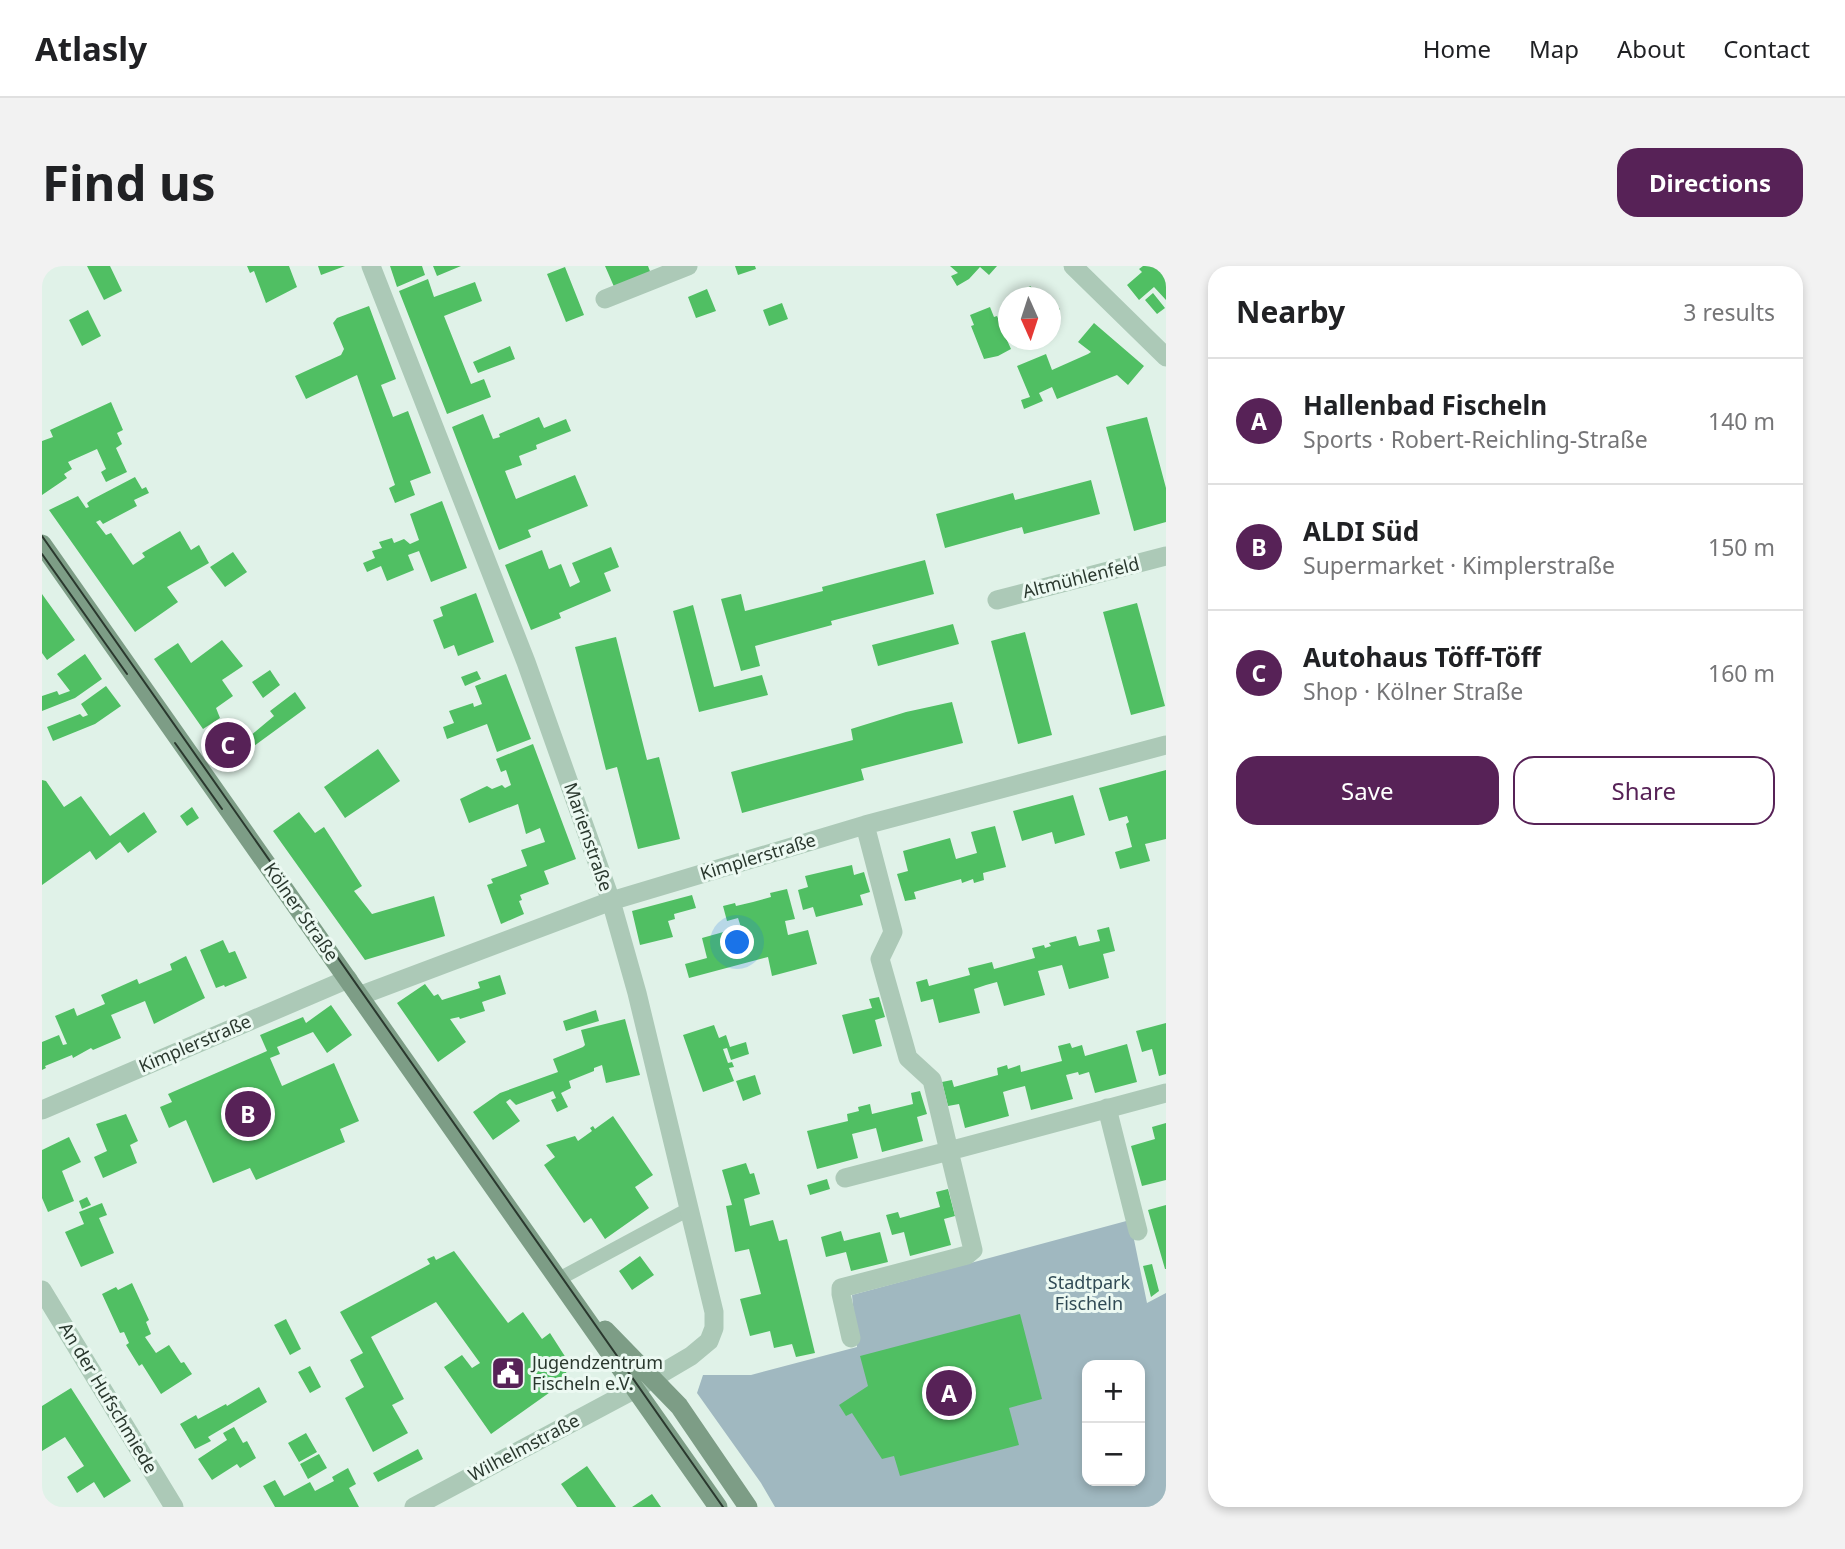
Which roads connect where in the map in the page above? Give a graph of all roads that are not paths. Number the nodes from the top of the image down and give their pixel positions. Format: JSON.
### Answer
{"nodes":[{"id":1,"x":371,"y":266,"type":"edge"},
{"id":2,"x":688,"y":266,"type":"edge"},
{"id":3,"x":1073,"y":266,"type":"edge"},
{"id":4,"x":605,"y":299,"type":"dead end"},
{"id":5,"x":1166,"y":357,"type":"edge"},
{"id":6,"x":42,"y":544,"type":"edge"},
{"id":7,"x":1166,"y":556,"type":"edge"},
{"id":8,"x":997,"y":600,"type":"dead end"},
{"id":9,"x":1166,"y":745,"type":"edge"},
{"id":10,"x":866,"y":825,"type":"junction"},
{"id":11,"x":611,"y":901,"type":"junction"},
{"id":12,"x":348,"y":979,"type":"junction"},
{"id":13,"x":359,"y":996,"type":"junction"},
{"id":14,"x":1166,"y":1093,"type":"edge"},
{"id":15,"x":1107,"y":1108,"type":"junction"},
{"id":16,"x":42,"y":1110,"type":"edge"},
{"id":17,"x":950,"y":1151,"type":"junction"},
{"id":18,"x":845,"y":1178,"type":"dead end"},
{"id":19,"x":689,"y":1209,"type":"junction"},
{"id":20,"x":1139,"y":1231,"type":"dead end"},
{"id":21,"x":558,"y":1281,"type":"junction"},
{"id":22,"x":42,"y":1290,"type":"edge"},
{"id":23,"x":851,"y":1338,"type":"dead end"},
{"id":24,"x":653,"y":1379,"type":"junction"},
{"id":25,"x":635,"y":1390,"type":"junction"},
{"id":26,"x":174,"y":1507,"type":"edge"},
{"id":27,"x":414,"y":1507,"type":"edge"},
{"id":28,"x":718,"y":1507,"type":"edge"},
{"id":29,"x":748,"y":1507,"type":"edge"}],
"edges":[{"from":1,"to":11,"type":"street","name":"Marienstraße"},
{"from":2,"to":4,"type":"street"},
{"from":3,"to":5,"type":"street"},
{"from":6,"to":12,"type":"main road","name":"Kölner Straße"},
{"from":7,"to":8,"type":"street","name":"Altmühlenfeld"},
{"from":9,"to":10,"type":"street","name":"Kimplerstraße"},
{"from":10,"to":11,"type":"street","name":"Kimplerstraße"},
{"from":10,"to":17,"type":"street"},
{"from":11,"to":13,"type":"street","name":"Kimplerstraße"},
{"from":11,"to":19,"type":"street","name":"Marienstraße"},
{"from":12,"to":13,"type":"main road","name":"Kölner Straße"},
{"from":12,"to":16,"type":"street","name":"Kimplerstraße"},
{"from":13,"to":21,"type":"main road","name":"Kölner Straße"},
{"from":14,"to":15,"type":"street"},
{"from":15,"to":17,"type":"street"},
{"from":15,"to":20,"type":"street"},
{"from":17,"to":18,"type":"street"},
{"from":17,"to":23,"type":"street"},
{"from":19,"to":21,"type":"lane"},
{"from":19,"to":24,"type":"street","name":"Marienstraße"},
{"from":21,"to":24,"type":"main road","name":"Kölner Straße"},
{"from":21,"to":25,"type":"main road","name":"Kölner Straße"},
{"from":22,"to":26,"type":"street","name":"An der Hufschmiede"},
{"from":24,"to":25,"type":"street","name":"Marienstraße"},
{"from":24,"to":29,"type":"main road","name":"Kölner Straße"},
{"from":25,"to":27,"type":"street","name":"Wilhelmstraße"},
{"from":25,"to":28,"type":"main road","name":"Kölner Straße"}]}
